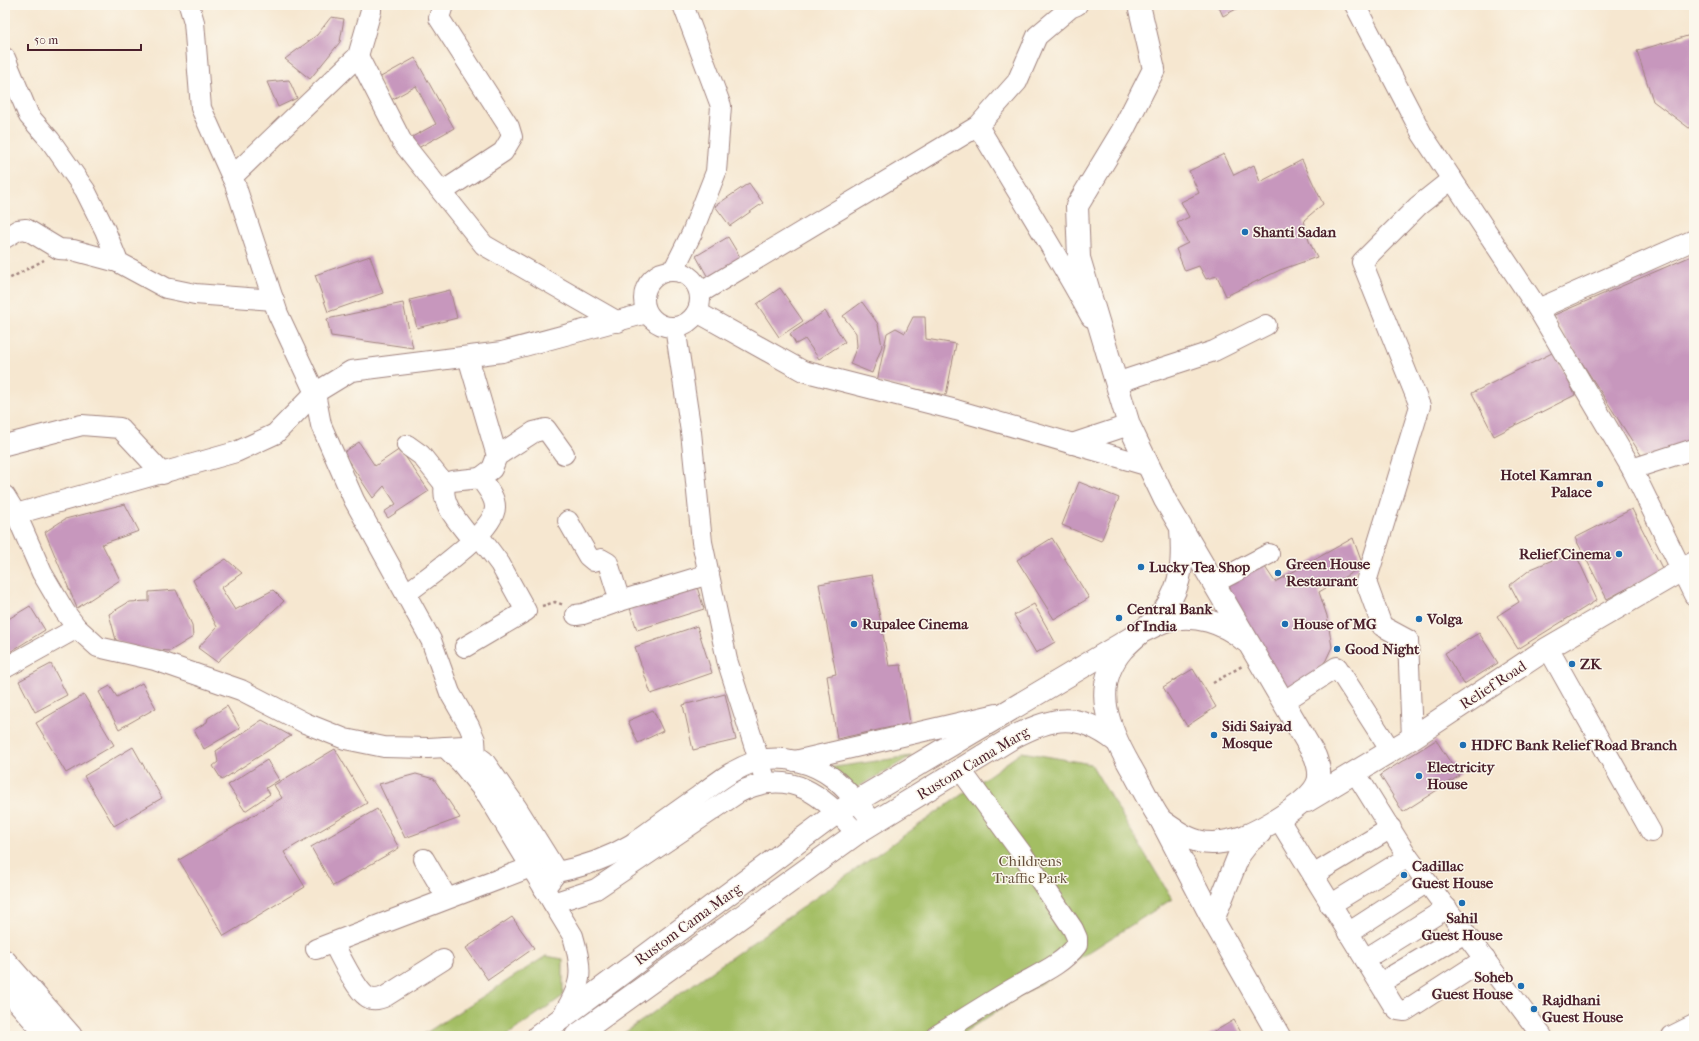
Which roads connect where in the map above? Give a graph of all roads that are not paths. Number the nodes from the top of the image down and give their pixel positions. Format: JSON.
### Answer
{"nodes":[{"id":1,"x":189,"y":5,"type":"edge"},
{"id":2,"x":371,"y":5,"type":"edge"},
{"id":3,"x":443,"y":5,"type":"edge"},
{"id":4,"x":683,"y":5,"type":"edge"},
{"id":5,"x":1077,"y":5,"type":"edge"},
{"id":6,"x":1139,"y":5,"type":"edge"},
{"id":7,"x":1355,"y":5,"type":"edge"},
{"id":8,"x":358,"y":56,"type":"junction"},
{"id":9,"x":5,"y":58,"type":"edge"},
{"id":10,"x":978,"y":126,"type":"junction"},
{"id":11,"x":232,"y":177,"type":"junction"},
{"id":12,"x":1452,"y":179,"type":"junction"},
{"id":13,"x":442,"y":192,"type":"junction"},
{"id":14,"x":5,"y":238,"type":"edge"},
{"id":15,"x":1694,"y":240,"type":"edge"},
{"id":16,"x":118,"y":262,"type":"junction"},
{"id":17,"x":673,"y":271,"type":"junction"},
{"id":18,"x":274,"y":300,"type":"junction"},
{"id":19,"x":698,"y":302,"type":"junction"},
{"id":20,"x":1538,"y":309,"type":"junction"},
{"id":21,"x":647,"y":313,"type":"junction"},
{"id":22,"x":618,"y":322,"type":"junction"},
{"id":23,"x":1266,"y":324,"type":"dead end"},
{"id":24,"x":675,"y":327,"type":"junction"},
{"id":25,"x":1103,"y":339,"type":"junction"},
{"id":26,"x":468,"y":357,"type":"junction"},
{"id":27,"x":1116,"y":383,"type":"junction"},
{"id":28,"x":315,"y":393,"type":"junction"},
{"id":29,"x":1129,"y":425,"type":"junction"},
{"id":30,"x":1072,"y":444,"type":"junction"},
{"id":31,"x":5,"y":445,"type":"edge"},
{"id":32,"x":407,"y":445,"type":"dead end"},
{"id":33,"x":1694,"y":449,"type":"edge"},
{"id":34,"x":564,"y":454,"type":"dead end"},
{"id":35,"x":497,"y":456,"type":"junction"},
{"id":36,"x":1149,"y":466,"type":"junction"},
{"id":37,"x":1632,"y":469,"type":"junction"},
{"id":38,"x":163,"y":474,"type":"junction"},
{"id":39,"x":480,"y":478,"type":"junction"},
{"id":40,"x":445,"y":485,"type":"junction"},
{"id":41,"x":5,"y":496,"type":"edge"},
{"id":42,"x":16,"y":514,"type":"junction"},
{"id":43,"x":568,"y":521,"type":"dead end"},
{"id":44,"x":1181,"y":528,"type":"junction"},
{"id":45,"x":476,"y":538,"type":"junction"},
{"id":46,"x":1269,"y":554,"type":"dead end"},
{"id":47,"x":1687,"y":566,"type":"edge"},
{"id":48,"x":709,"y":574,"type":"junction"},
{"id":49,"x":1214,"y":583,"type":"junction"},
{"id":50,"x":407,"y":593,"type":"junction"},
{"id":51,"x":1694,"y":595,"type":"edge"},
{"id":52,"x":620,"y":601,"type":"junction"},
{"id":53,"x":576,"y":615,"type":"road end"},
{"id":54,"x":77,"y":628,"type":"junction"},
{"id":55,"x":1142,"y":631,"type":"junction"},
{"id":56,"x":465,"y":647,"type":"dead end"},
{"id":57,"x":1548,"y":648,"type":"junction"},
{"id":58,"x":1252,"y":651,"type":"junction"},
{"id":59,"x":5,"y":668,"type":"edge"},
{"id":60,"x":1283,"y":702,"type":"junction"},
{"id":61,"x":1004,"y":712,"type":"junction"},
{"id":62,"x":1412,"y":738,"type":"junction"},
{"id":63,"x":1116,"y":741,"type":"junction"},
{"id":64,"x":445,"y":747,"type":"junction"},
{"id":65,"x":1391,"y":751,"type":"junction"},
{"id":66,"x":476,"y":755,"type":"junction"},
{"id":67,"x":1315,"y":756,"type":"junction"},
{"id":68,"x":759,"y":760,"type":"junction"},
{"id":69,"x":795,"y":761,"type":"junction"},
{"id":70,"x":960,"y":769,"type":"junction"},
{"id":71,"x":1355,"y":772,"type":"junction"},
{"id":72,"x":766,"y":782,"type":"junction"},
{"id":73,"x":847,"y":806,"type":"junction"},
{"id":74,"x":1285,"y":813,"type":"junction"},
{"id":75,"x":1161,"y":820,"type":"junction"},
{"id":76,"x":865,"y":828,"type":"junction"},
{"id":77,"x":1390,"y":828,"type":"junction"},
{"id":78,"x":1651,"y":832,"type":"dead end"},
{"id":79,"x":1408,"y":857,"type":"junction"},
{"id":80,"x":424,"y":859,"type":"dead end"},
{"id":81,"x":531,"y":867,"type":"junction"},
{"id":82,"x":557,"y":872,"type":"junction"},
{"id":83,"x":1313,"y":875,"type":"junction"},
{"id":84,"x":1427,"y":882,"type":"junction"},
{"id":85,"x":549,"y":896,"type":"junction"},
{"id":86,"x":448,"y":898,"type":"junction"},
{"id":87,"x":1330,"y":905,"type":"junction"},
{"id":88,"x":1447,"y":908,"type":"junction"},
{"id":89,"x":1213,"y":920,"type":"junction"},
{"id":90,"x":1348,"y":933,"type":"junction"},
{"id":91,"x":1465,"y":933,"type":"junction"},
{"id":92,"x":1365,"y":959,"type":"junction"},
{"id":93,"x":1485,"y":959,"type":"junction"},
{"id":94,"x":443,"y":960,"type":"dead end"},
{"id":95,"x":5,"y":961,"type":"edge"},
{"id":96,"x":1380,"y":984,"type":"junction"},
{"id":97,"x":5,"y":987,"type":"edge"},
{"id":98,"x":561,"y":1018,"type":"junction"},
{"id":99,"x":1694,"y":1025,"type":"edge"},
{"id":100,"x":48,"y":1036,"type":"edge"},
{"id":101,"x":71,"y":1036,"type":"edge"},
{"id":102,"x":538,"y":1036,"type":"edge"},
{"id":103,"x":576,"y":1036,"type":"edge"},
{"id":104,"x":936,"y":1036,"type":"edge"},
{"id":105,"x":1279,"y":1036,"type":"edge"},
{"id":106,"x":1542,"y":1036,"type":"edge"},
{"id":107,"x":1672,"y":1036,"type":"edge"}],
"edges":[{"from":1,"to":11,"type":"street"},
{"from":2,"to":8,"type":"street"},
{"from":3,"to":13,"type":"street"},
{"from":4,"to":17,"type":"street"},
{"from":5,"to":10,"type":"street"},
{"from":6,"to":25,"type":"main road"},
{"from":7,"to":12,"type":"street"},
{"from":8,"to":11,"type":"street"},
{"from":8,"to":13,"type":"street"},
{"from":9,"to":16,"type":"street"},
{"from":10,"to":19,"type":"street"},
{"from":10,"to":25,"type":"street"},
{"from":11,"to":18,"type":"street"},
{"from":12,"to":20,"type":"street"},
{"from":12,"to":62,"type":"street"},
{"from":13,"to":22,"type":"street"},
{"from":14,"to":16,"type":"street"},
{"from":15,"to":20,"type":"street"},
{"from":16,"to":18,"type":"street"},
{"from":17,"to":19,"type":"street"},
{"from":17,"to":21,"type":"street"},
{"from":18,"to":28,"type":"street"},
{"from":19,"to":24,"type":"street"},
{"from":19,"to":30,"type":"street"},
{"from":20,"to":37,"type":"street"},
{"from":21,"to":22,"type":"street"},
{"from":21,"to":24,"type":"street"},
{"from":22,"to":26,"type":"street"},
{"from":23,"to":27,"type":"street"},
{"from":24,"to":48,"type":"street"},
{"from":25,"to":27,"type":"main road"},
{"from":26,"to":28,"type":"street"},
{"from":26,"to":35,"type":"street"},
{"from":27,"to":29,"type":"main road"},
{"from":28,"to":38,"type":"street"},
{"from":28,"to":50,"type":"street"},
{"from":29,"to":30,"type":"street"},
{"from":29,"to":36,"type":"main road"},
{"from":30,"to":36,"type":"street"},
{"from":31,"to":38,"type":"street"},
{"from":32,"to":40,"type":"street"},
{"from":33,"to":37,"type":"street"},
{"from":34,"to":35,"type":"street"},
{"from":35,"to":39,"type":"street"},
{"from":36,"to":44,"type":"main road"},
{"from":37,"to":47,"type":"street"},
{"from":38,"to":42,"type":"street"},
{"from":39,"to":40,"type":"street"},
{"from":39,"to":45,"type":"street"},
{"from":40,"to":45,"type":"street"},
{"from":41,"to":42,"type":"street"},
{"from":42,"to":54,"type":"street"},
{"from":43,"to":52,"type":"street"},
{"from":44,"to":49,"type":"main road"},
{"from":44,"to":55,"type":"main road"},
{"from":45,"to":50,"type":"street"},
{"from":45,"to":56,"type":"street"},
{"from":46,"to":49,"type":"street"},
{"from":47,"to":51,"type":"street"},
{"from":47,"to":57,"type":"main road","name":"Relief Road"},
{"from":48,"to":52,"type":"street"},
{"from":48,"to":68,"type":"street"},
{"from":49,"to":58,"type":"main road"},
{"from":50,"to":66,"type":"street"},
{"from":52,"to":53,"type":"street"},
{"from":54,"to":59,"type":"street"},
{"from":54,"to":64,"type":"street"},
{"from":55,"to":58,"type":"main road","name":"Rustom Cama Marg"},
{"from":55,"to":61,"type":"main road","name":"Rustom Cama Marg"},
{"from":55,"to":63,"type":"main road","name":"Rustom Cama Marg"},
{"from":57,"to":62,"type":"main road","name":"Relief Road"},
{"from":57,"to":78,"type":"street"},
{"from":58,"to":60,"type":"main road"},
{"from":60,"to":65,"type":"street"},
{"from":60,"to":67,"type":"main road"},
{"from":61,"to":69,"type":"street"},
{"from":61,"to":73,"type":"main road","name":"Rustom Cama Marg"},
{"from":62,"to":65,"type":"main road","name":"Relief Road"},
{"from":63,"to":70,"type":"main road","name":"Rustom Cama Marg"},
{"from":63,"to":75,"type":"main road"},
{"from":64,"to":66,"type":"street"},
{"from":64,"to":81,"type":"street"},
{"from":65,"to":71,"type":"main road","name":"Relief Road"},
{"from":66,"to":82,"type":"street"},
{"from":67,"to":71,"type":"main road"},
{"from":67,"to":74,"type":"main road"},
{"from":68,"to":69,"type":"street"},
{"from":68,"to":72,"type":"street"},
{"from":68,"to":82,"type":"street"},
{"from":69,"to":73,"type":"street"},
{"from":70,"to":76,"type":"main road","name":"Rustom Cama Marg"},
{"from":70,"to":104,"type":"street"},
{"from":71,"to":74,"type":"main road","name":"Relief Road"},
{"from":71,"to":77,"type":"street"},
{"from":72,"to":73,"type":"street"},
{"from":72,"to":85,"type":"street"},
{"from":73,"to":76,"type":"street"},
{"from":73,"to":98,"type":"main road","name":"Rustom Cama Marg"},
{"from":74,"to":75,"type":"main road"},
{"from":74,"to":83,"type":"street"},
{"from":74,"to":89,"type":"main road"},
{"from":75,"to":89,"type":"main road"},
{"from":76,"to":103,"type":"main road","name":"Rustom Cama Marg"},
{"from":77,"to":79,"type":"street"},
{"from":77,"to":83,"type":"street"},
{"from":79,"to":84,"type":"street"},
{"from":79,"to":87,"type":"street"},
{"from":80,"to":86,"type":"street"},
{"from":81,"to":85,"type":"street"},
{"from":81,"to":86,"type":"street"},
{"from":82,"to":85,"type":"street"},
{"from":83,"to":87,"type":"street"},
{"from":84,"to":88,"type":"street"},
{"from":84,"to":90,"type":"street"},
{"from":85,"to":98,"type":"street"},
{"from":86,"to":94,"type":"street"},
{"from":87,"to":90,"type":"street"},
{"from":88,"to":91,"type":"street"},
{"from":88,"to":92,"type":"street"},
{"from":89,"to":105,"type":"main road"},
{"from":90,"to":92,"type":"street"},
{"from":91,"to":93,"type":"street"},
{"from":91,"to":96,"type":"street"},
{"from":92,"to":96,"type":"street"},
{"from":93,"to":96,"type":"street"},
{"from":93,"to":106,"type":"street"},
{"from":95,"to":101,"type":"main road"},
{"from":97,"to":100,"type":"main road"},
{"from":98,"to":102,"type":"main road","name":"Rustom Cama Marg"},
{"from":99,"to":107,"type":"street"}]}
